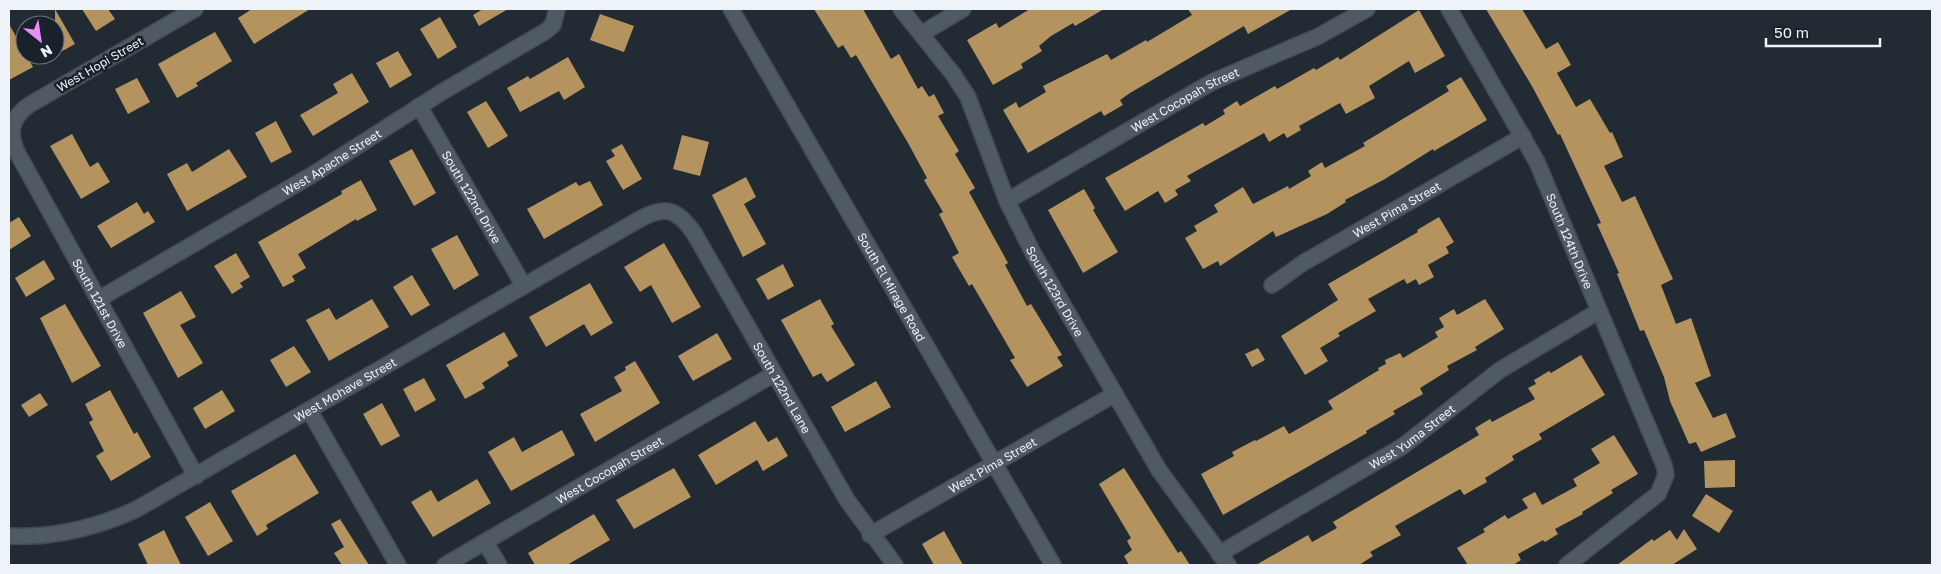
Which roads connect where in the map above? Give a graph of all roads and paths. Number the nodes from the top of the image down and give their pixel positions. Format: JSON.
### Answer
{"nodes":[{"id":1,"x":195,"y":9,"type":"edge"},
{"id":2,"x":731,"y":9,"type":"edge"},
{"id":3,"x":901,"y":9,"type":"edge"},
{"id":4,"x":963,"y":9,"type":"edge"},
{"id":5,"x":1367,"y":9,"type":"edge"},
{"id":6,"x":1449,"y":9,"type":"edge"},
{"id":7,"x":557,"y":13,"type":"edge"},
{"id":8,"x":921,"y":34,"type":"junction"},
{"id":9,"x":419,"y":106,"type":"junction"},
{"id":10,"x":11,"y":126,"type":"joint"},
{"id":11,"x":1523,"y":136,"type":"junction"},
{"id":12,"x":1007,"y":201,"type":"junction"},
{"id":13,"x":671,"y":210,"type":"joint"},
{"id":14,"x":1272,"y":285,"type":"dead end"},
{"id":15,"x":524,"y":286,"type":"junction"},
{"id":16,"x":99,"y":299,"type":"junction"},
{"id":17,"x":1599,"y":311,"type":"junction"},
{"id":18,"x":774,"y":374,"type":"junction"},
{"id":19,"x":1115,"y":394,"type":"junction"},
{"id":20,"x":308,"y":410,"type":"junction"},
{"id":21,"x":994,"y":464,"type":"junction"},
{"id":22,"x":196,"y":476,"type":"junction"},
{"id":23,"x":870,"y":535,"type":"junction"},
{"id":24,"x":9,"y":536,"type":"edge"},
{"id":25,"x":485,"y":542,"type":"junction"},
{"id":26,"x":1223,"y":560,"type":"edge"},
{"id":27,"x":398,"y":565,"type":"edge"},
{"id":28,"x":445,"y":565,"type":"edge"},
{"id":29,"x":499,"y":565,"type":"edge"},
{"id":30,"x":894,"y":565,"type":"edge"},
{"id":31,"x":1052,"y":565,"type":"edge"},
{"id":32,"x":1567,"y":565,"type":"edge"}],
"edges":[{"from":1,"to":10,"type":"street","name":"West Hopi Street"},
{"from":2,"to":21,"type":"street","name":"South El Mirage Road"},
{"from":3,"to":8,"type":"street","name":"South 123rd Drive"},
{"from":4,"to":8,"type":"street"},
{"from":5,"to":12,"type":"street","name":"West Cocopah Street"},
{"from":6,"to":11,"type":"street","name":"South 124th Drive"},
{"from":7,"to":9,"type":"street","name":"West Apache Street"},
{"from":8,"to":12,"type":"street","name":"South 123rd Drive"},
{"from":9,"to":15,"type":"street","name":"South 122nd Drive"},
{"from":9,"to":16,"type":"street","name":"West Apache Street"},
{"from":10,"to":16,"type":"street","name":"South 121st Drive"},
{"from":11,"to":14,"type":"street","name":"West Pima Street"},
{"from":11,"to":17,"type":"street","name":"South 124th Drive"},
{"from":12,"to":19,"type":"street","name":"South 123rd Drive"},
{"from":13,"to":15,"type":"street","name":"West Mohave Street"},
{"from":13,"to":18,"type":"street","name":"South 122nd Lane"},
{"from":15,"to":20,"type":"street","name":"West Mohave Street"},
{"from":16,"to":22,"type":"street","name":"South 121st Drive"},
{"from":17,"to":26,"type":"street","name":"West Yuma Street"},
{"from":17,"to":32,"type":"street","name":"South 124th Drive"},
{"from":18,"to":23,"type":"street","name":"South 122nd Lane"},
{"from":18,"to":25,"type":"street","name":"West Cocopah Street"},
{"from":19,"to":21,"type":"street","name":"West Pima Street"},
{"from":19,"to":26,"type":"street","name":"South 123rd Drive"},
{"from":20,"to":22,"type":"street","name":"West Mohave Street"},
{"from":20,"to":27,"type":"street"},
{"from":21,"to":23,"type":"street","name":"West Pima Street"},
{"from":21,"to":31,"type":"street","name":"South El Mirage Road"},
{"from":22,"to":24,"type":"street","name":"West Mohave Street"},
{"from":23,"to":30,"type":"street","name":"South 122nd Lane"},
{"from":25,"to":28,"type":"street","name":"West Cocopah Street"},
{"from":25,"to":29,"type":"street"}]}
